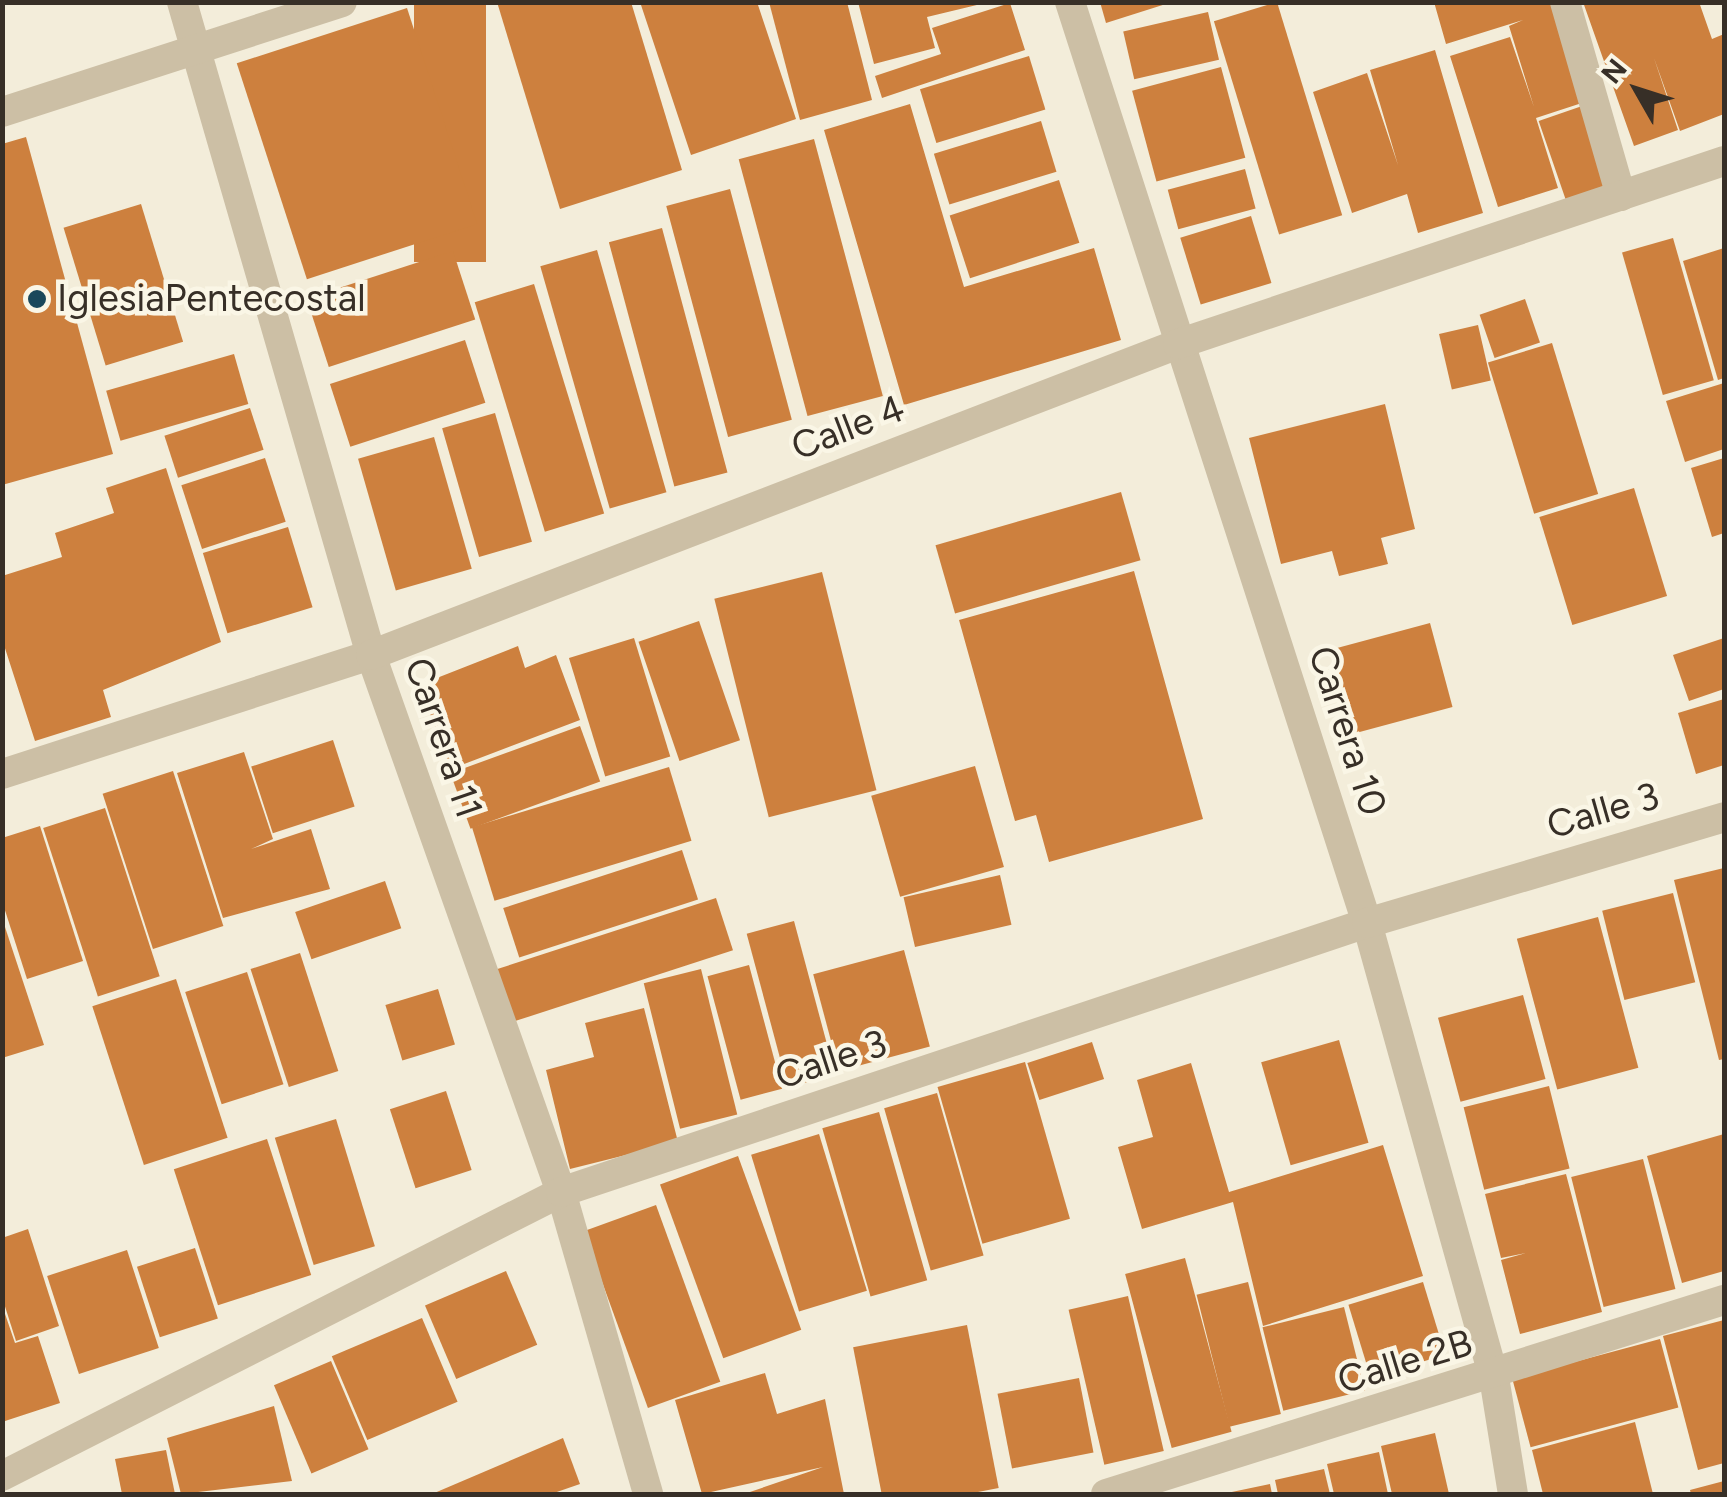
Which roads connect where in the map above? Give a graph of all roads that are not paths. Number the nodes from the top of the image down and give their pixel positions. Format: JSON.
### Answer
{"nodes":[{"id":1,"x":182,"y":2,"type":"edge"},
{"id":2,"x":342,"y":2,"type":"edge"},
{"id":3,"x":1070,"y":2,"type":"edge"},
{"id":4,"x":1565,"y":2,"type":"edge"},
{"id":5,"x":196,"y":50,"type":"junction"},
{"id":6,"x":2,"y":112,"type":"edge"},
{"id":7,"x":1724,"y":161,"type":"edge"},
{"id":8,"x":1621,"y":196,"type":"junction"},
{"id":9,"x":1178,"y":344,"type":"junction"},
{"id":10,"x":371,"y":655,"type":"junction"},
{"id":11,"x":2,"y":774,"type":"edge"},
{"id":12,"x":1724,"y":817,"type":"edge"},
{"id":13,"x":1367,"y":923,"type":"junction"},
{"id":14,"x":561,"y":1192,"type":"junction"},
{"id":15,"x":1724,"y":1300,"type":"edge"},
{"id":16,"x":1494,"y":1377,"type":"junction"},
{"id":17,"x":2,"y":1476,"type":"edge"},
{"id":18,"x":648,"y":1494,"type":"edge"},
{"id":19,"x":1106,"y":1494,"type":"edge"},
{"id":20,"x":1513,"y":1494,"type":"edge"}],
"edges":[{"from":1,"to":5,"type":"street","name":"Carrera 11"},
{"from":2,"to":5,"type":"street"},
{"from":3,"to":9,"type":"street","name":"Carrera 10"},
{"from":4,"to":8,"type":"street"},
{"from":5,"to":6,"type":"street"},
{"from":5,"to":10,"type":"street","name":"Carrera 11"},
{"from":7,"to":8,"type":"street","name":"Calle 4"},
{"from":8,"to":9,"type":"street","name":"Calle 4"},
{"from":9,"to":10,"type":"street","name":"Calle 4"},
{"from":9,"to":13,"type":"street","name":"Carrera 10"},
{"from":10,"to":11,"type":"street","name":"Calle 4"},
{"from":10,"to":14,"type":"street","name":"Carrera 11"},
{"from":12,"to":13,"type":"street","name":"Calle 3"},
{"from":13,"to":14,"type":"street","name":"Calle 3"},
{"from":13,"to":16,"type":"street","name":"Carrera 10"},
{"from":14,"to":17,"type":"street","name":"Calle 3"},
{"from":14,"to":18,"type":"street","name":"Carrera 11"},
{"from":15,"to":16,"type":"street","name":"Calle 2B"},
{"from":16,"to":19,"type":"street","name":"Calle 2B"},
{"from":16,"to":20,"type":"street","name":"Carrera 10"}]}
